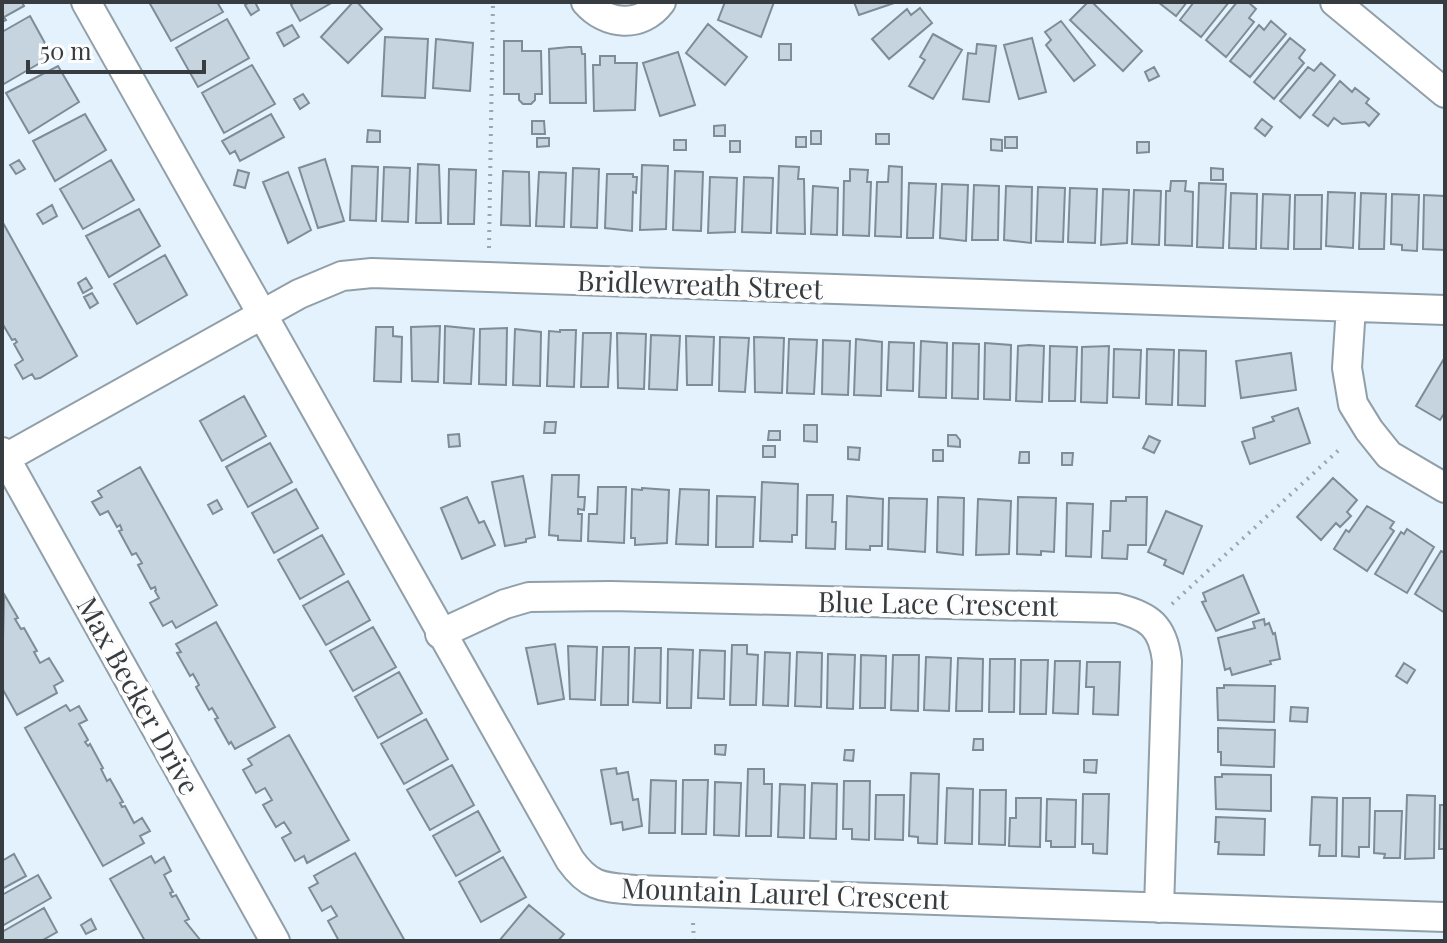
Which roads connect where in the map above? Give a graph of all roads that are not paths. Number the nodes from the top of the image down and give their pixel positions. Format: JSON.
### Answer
{"nodes":[{"id":1,"x":86,"y":2,"type":"edge"},
{"id":2,"x":586,"y":2,"type":"edge"},
{"id":3,"x":661,"y":2,"type":"edge"},
{"id":4,"x":1335,"y":2,"type":"edge"},
{"id":5,"x":1441,"y":80,"type":"edge"},
{"id":6,"x":1351,"y":307,"type":"junction"},
{"id":7,"x":1445,"y":310,"type":"edge"},
{"id":8,"x":262,"y":315,"type":"junction"},
{"id":9,"x":3,"y":456,"type":"edge"},
{"id":10,"x":1445,"y":488,"type":"edge"},
{"id":11,"x":440,"y":634,"type":"junction"},
{"id":12,"x":1159,"y":908,"type":"junction"},
{"id":13,"x":1445,"y":917,"type":"edge"},
{"id":14,"x":275,"y":941,"type":"edge"}],
"edges":[{"from":1,"to":8,"type":"street","name":"Mountain Laurel Crescent"},
{"from":2,"to":3,"type":"street"},
{"from":4,"to":5,"type":"street"},
{"from":6,"to":7,"type":"street","name":"Bridlewreath Street"},
{"from":6,"to":8,"type":"street","name":"Bridlewreath Street"},
{"from":6,"to":10,"type":"street"},
{"from":8,"to":9,"type":"street","name":"Bridlewreath Street"},
{"from":8,"to":11,"type":"street","name":"Mountain Laurel Crescent"},
{"from":9,"to":14,"type":"street","name":"Max Becker Drive"},
{"from":11,"to":12,"type":"street","name":"Mountain Laurel Crescent"},
{"from":11,"to":12,"type":"street","name":"Blue Lace Crescent"},
{"from":12,"to":13,"type":"street","name":"Mountain Laurel Crescent"}]}
